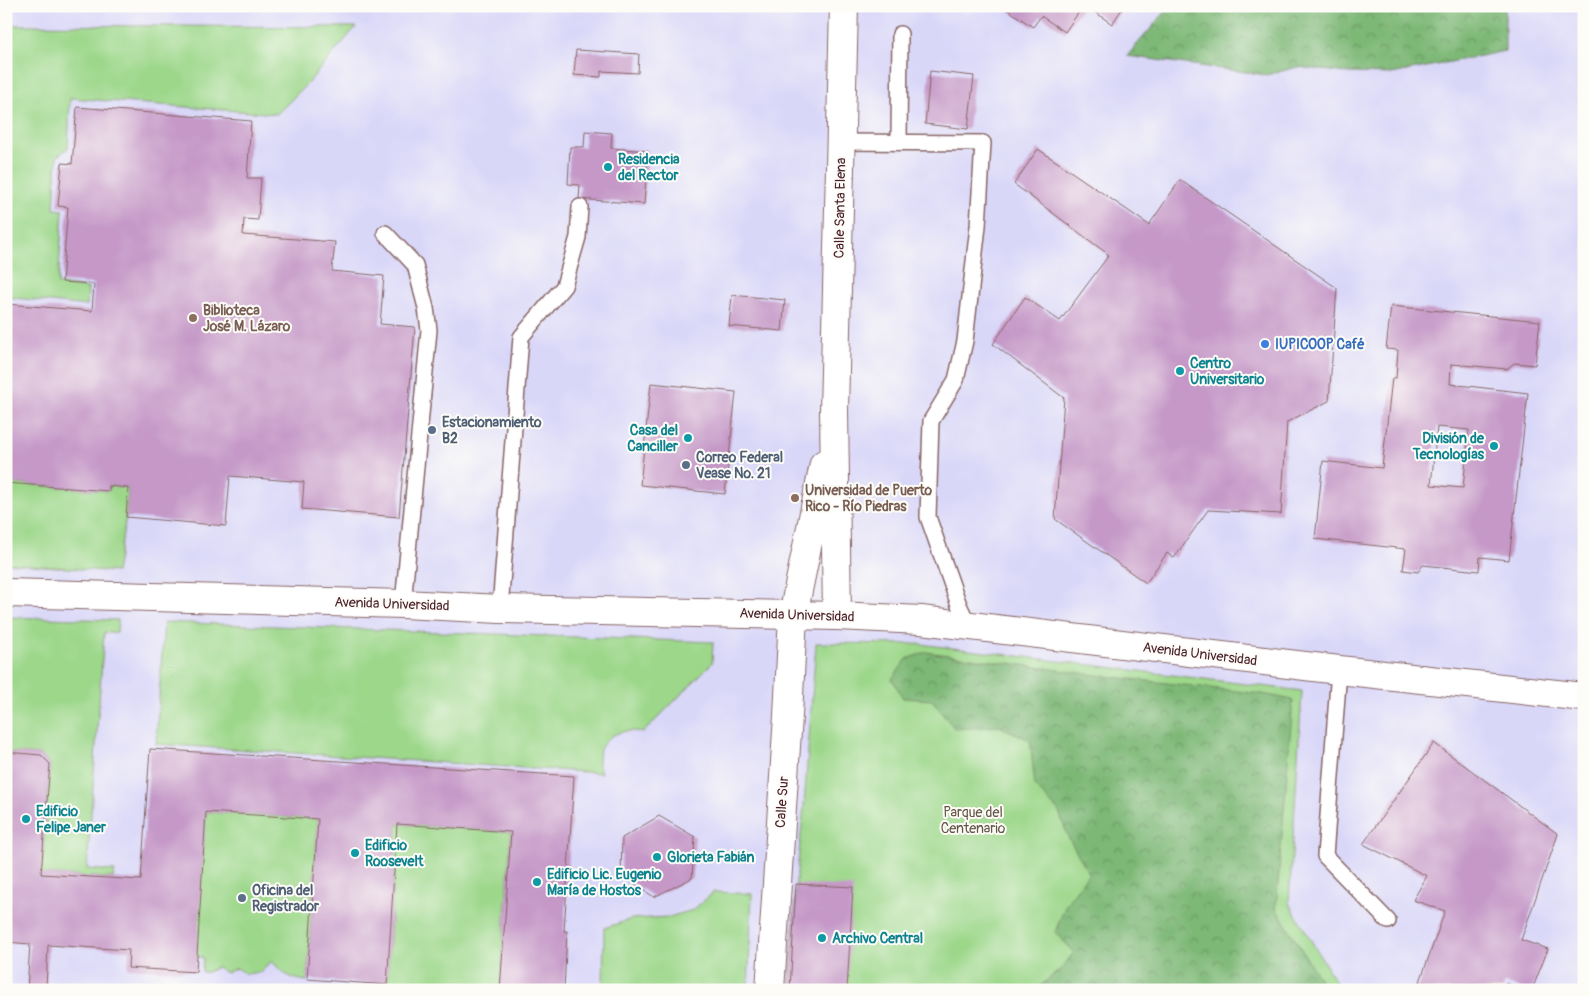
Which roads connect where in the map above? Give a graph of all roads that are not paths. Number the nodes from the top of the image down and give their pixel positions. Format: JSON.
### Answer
{"nodes":[{"id":1,"x":844,"y":6,"type":"edge"},
{"id":2,"x":900,"y":34,"type":"dead end"},
{"id":3,"x":899,"y":141,"type":"junction"},
{"id":4,"x":841,"y":142,"type":"junction"},
{"id":5,"x":580,"y":207,"type":"dead end"},
{"id":6,"x":386,"y":233,"type":"dead end"},
{"id":7,"x":834,"y":411,"type":"junction"},
{"id":8,"x":6,"y":593,"type":"edge"},
{"id":9,"x":403,"y":604,"type":"junction"},
{"id":10,"x":500,"y":609,"type":"junction"},
{"id":11,"x":792,"y":615,"type":"junction"},
{"id":12,"x":836,"y":616,"type":"junction"},
{"id":13,"x":969,"y":626,"type":"junction"},
{"id":14,"x":1338,"y":670,"type":"junction"},
{"id":15,"x":1584,"y":697,"type":"edge"},
{"id":16,"x":1388,"y":921,"type":"dead end"},
{"id":17,"x":770,"y":990,"type":"edge"}],
"edges":[{"from":1,"to":4,"type":"street","name":"Calle Santa Elena"},
{"from":2,"to":3,"type":"lane"},
{"from":3,"to":4,"type":"lane"},
{"from":3,"to":13,"type":"lane"},
{"from":4,"to":7,"type":"street","name":"Calle Santa Elena"},
{"from":5,"to":10,"type":"lane"},
{"from":6,"to":9,"type":"lane"},
{"from":7,"to":11,"type":"street","name":"Calle Santa Elena"},
{"from":7,"to":12,"type":"street","name":"Calle Santa Elena"},
{"from":8,"to":9,"type":"street","name":"Avenida Universidad"},
{"from":9,"to":10,"type":"street","name":"Avenida Universidad"},
{"from":10,"to":11,"type":"street","name":"Avenida Universidad"},
{"from":11,"to":12,"type":"street","name":"Avenida Universidad"},
{"from":11,"to":17,"type":"street","name":"Calle Sur"},
{"from":12,"to":13,"type":"street","name":"Avenida Universidad"},
{"from":13,"to":14,"type":"street","name":"Avenida Universidad"},
{"from":14,"to":15,"type":"street","name":"Avenida Universidad"},
{"from":14,"to":16,"type":"lane"}]}
